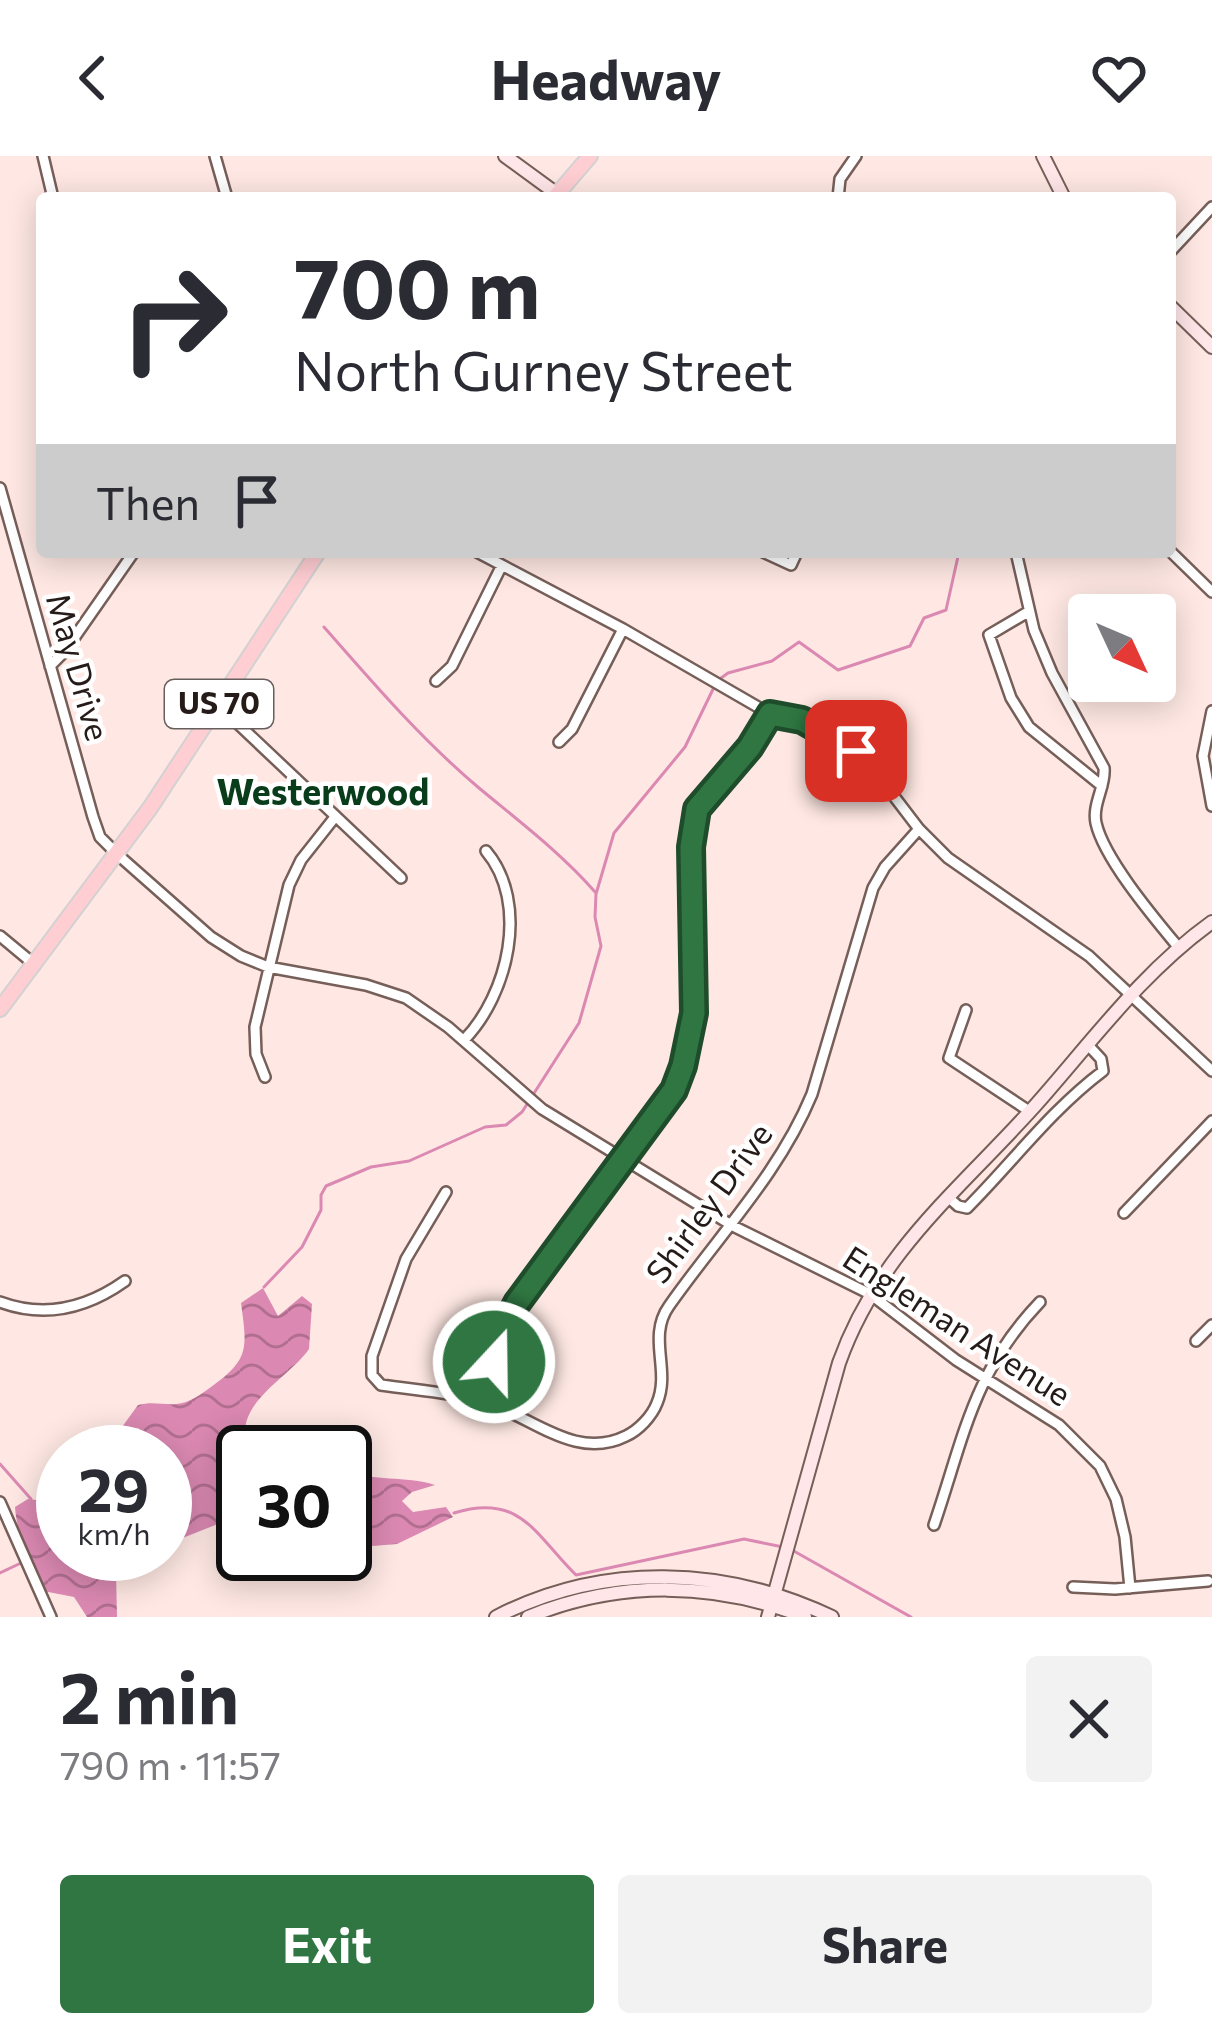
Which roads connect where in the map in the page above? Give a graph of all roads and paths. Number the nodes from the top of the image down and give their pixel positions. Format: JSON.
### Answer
{"nodes":[{"id":1,"x":43,"y":156,"type":"edge"},
{"id":2,"x":214,"y":156,"type":"edge"},
{"id":3,"x":505,"y":156,"type":"edge"},
{"id":4,"x":590,"y":156,"type":"edge"},
{"id":5,"x":856,"y":156,"type":"edge"},
{"id":6,"x":1042,"y":156,"type":"edge"},
{"id":7,"x":52,"y":192,"type":"edge"},
{"id":8,"x":225,"y":192,"type":"edge"},
{"id":9,"x":551,"y":192,"type":"edge"},
{"id":10,"x":559,"y":192,"type":"edge"},
{"id":11,"x":839,"y":192,"type":"edge"},
{"id":12,"x":1061,"y":192,"type":"edge"},
{"id":13,"x":1212,"y":207,"type":"edge"},
{"id":14,"x":1176,"y":246,"type":"edge"},
{"id":15,"x":1176,"y":312,"type":"edge"},
{"id":16,"x":1212,"y":347,"type":"edge"},
{"id":17,"x":0,"y":488,"type":"edge"},
{"id":18,"x":1176,"y":557,"type":"edge"},
{"id":19,"x":130,"y":558,"type":"edge"},
{"id":20,"x":314,"y":558,"type":"edge"},
{"id":21,"x":486,"y":558,"type":"edge"},
{"id":22,"x":1017,"y":558,"type":"edge"},
{"id":23,"x":501,"y":568,"type":"junction"},
{"id":24,"x":1212,"y":592,"type":"edge"},
{"id":25,"x":1028,"y":612,"type":"junction"},
{"id":26,"x":622,"y":629,"type":"junction"},
{"id":27,"x":50,"y":666,"type":"junction"},
{"id":28,"x":436,"y":681,"type":"dead end"},
{"id":29,"x":218,"y":705,"type":"junction"},
{"id":30,"x":1212,"y":711,"type":"edge"},
{"id":31,"x":770,"y":714,"type":"junction"},
{"id":32,"x":559,"y":742,"type":"dead end"},
{"id":33,"x":1102,"y":786,"type":"junction"},
{"id":34,"x":1212,"y":806,"type":"edge"},
{"id":35,"x":335,"y":817,"type":"junction"},
{"id":36,"x":919,"y":829,"type":"junction"},
{"id":37,"x":486,"y":851,"type":"dead end"},
{"id":38,"x":117,"y":854,"type":"junction"},
{"id":39,"x":401,"y":878,"type":"dead end"},
{"id":40,"x":1212,"y":922,"type":"edge"},
{"id":41,"x":0,"y":936,"type":"edge"},
{"id":42,"x":1179,"y":948,"type":"junction"},
{"id":43,"x":35,"y":965,"type":"junction"},
{"id":44,"x":268,"y":967,"type":"junction"},
{"id":45,"x":1133,"y":995,"type":"junction"},
{"id":46,"x":0,"y":1010,"type":"edge"},
{"id":47,"x":966,"y":1010,"type":"dead end"},
{"id":48,"x":464,"y":1040,"type":"junction"},
{"id":49,"x":1088,"y":1046,"type":"junction"},
{"id":50,"x":1212,"y":1071,"type":"edge"},
{"id":51,"x":265,"y":1077,"type":"dead end"},
{"id":52,"x":1030,"y":1112,"type":"junction"},
{"id":53,"x":1212,"y":1121,"type":"edge"},
{"id":54,"x":625,"y":1161,"type":"junction"},
{"id":55,"x":446,"y":1192,"type":"dead end"},
{"id":56,"x":948,"y":1197,"type":"junction"},
{"id":57,"x":1124,"y":1214,"type":"dead end"},
{"id":58,"x":733,"y":1226,"type":"junction"},
{"id":59,"x":125,"y":1280,"type":"dead end"},
{"id":60,"x":870,"y":1294,"type":"junction"},
{"id":61,"x":0,"y":1302,"type":"edge"},
{"id":62,"x":1040,"y":1302,"type":"dead end"},
{"id":63,"x":1212,"y":1325,"type":"edge"},
{"id":64,"x":1196,"y":1341,"type":"dead end"},
{"id":65,"x":983,"y":1378,"type":"junction"},
{"id":66,"x":483,"y":1401,"type":"junction"},
{"id":67,"x":0,"y":1502,"type":"edge"},
{"id":68,"x":934,"y":1525,"type":"dead end"},
{"id":69,"x":1208,"y":1581,"type":"dead end"},
{"id":70,"x":1073,"y":1586,"type":"dead end"},
{"id":71,"x":1130,"y":1588,"type":"junction"},
{"id":72,"x":771,"y":1604,"type":"edge"},
{"id":73,"x":51,"y":1617,"type":"edge"},
{"id":74,"x":496,"y":1617,"type":"edge"},
{"id":75,"x":528,"y":1617,"type":"edge"},
{"id":76,"x":805,"y":1617,"type":"edge"},
{"id":77,"x":832,"y":1617,"type":"edge"}],
"edges":[{"from":1,"to":7,"type":"street"},
{"from":2,"to":8,"type":"street"},
{"from":3,"to":9,"type":"street"},
{"from":4,"to":10,"type":"main road"},
{"from":5,"to":11,"type":"street"},
{"from":6,"to":12,"type":"street"},
{"from":13,"to":14,"type":"street"},
{"from":15,"to":16,"type":"street"},
{"from":17,"to":27,"type":"street","name":"May Drive"},
{"from":18,"to":24,"type":"street"},
{"from":19,"to":27,"type":"street"},
{"from":20,"to":29,"type":"main road","number":"US 70"},
{"from":21,"to":23,"type":"street"},
{"from":22,"to":25,"type":"street"},
{"from":23,"to":26,"type":"street"},
{"from":23,"to":28,"type":"street"},
{"from":25,"to":33,"type":"street"},
{"from":25,"to":33,"type":"street"},
{"from":26,"to":31,"type":"street"},
{"from":26,"to":32,"type":"street"},
{"from":27,"to":38,"type":"street","name":"May Drive"},
{"from":29,"to":35,"type":"street"},
{"from":29,"to":38,"type":"main road","number":"US 70"},
{"from":30,"to":34,"type":"street"},
{"from":31,"to":36,"type":"street"},
{"from":31,"to":54,"type":"street"},
{"from":33,"to":42,"type":"street"},
{"from":35,"to":39,"type":"street"},
{"from":35,"to":44,"type":"street"},
{"from":36,"to":45,"type":"street"},
{"from":36,"to":58,"type":"street","name":"Shirley Drive"},
{"from":37,"to":48,"type":"street"},
{"from":38,"to":43,"type":"main road","number":"US 70"},
{"from":38,"to":44,"type":"street","name":"Engleman Avenue"},
{"from":40,"to":42,"type":"street"},
{"from":41,"to":43,"type":"street"},
{"from":42,"to":45,"type":"street"},
{"from":43,"to":46,"type":"main road","number":"US 70"},
{"from":44,"to":48,"type":"street","name":"Engleman Avenue"},
{"from":44,"to":51,"type":"street"},
{"from":45,"to":49,"type":"street"},
{"from":45,"to":50,"type":"street"},
{"from":47,"to":52,"type":"street"},
{"from":48,"to":54,"type":"street","name":"Engleman Avenue"},
{"from":49,"to":52,"type":"street"},
{"from":49,"to":56,"type":"street"},
{"from":52,"to":56,"type":"street"},
{"from":53,"to":57,"type":"street"},
{"from":54,"to":58,"type":"street","name":"Engleman Avenue"},
{"from":54,"to":66,"type":"street"},
{"from":55,"to":66,"type":"street","name":"Shirley Drive"},
{"from":56,"to":60,"type":"street"},
{"from":58,"to":60,"type":"street","name":"Engleman Avenue"},
{"from":58,"to":66,"type":"street","name":"Shirley Drive"},
{"from":59,"to":61,"type":"street"},
{"from":60,"to":65,"type":"street","name":"Engleman Avenue"},
{"from":60,"to":72,"type":"street"},
{"from":62,"to":65,"type":"street"},
{"from":63,"to":64,"type":"street"},
{"from":65,"to":68,"type":"street"},
{"from":65,"to":71,"type":"street","name":"Engleman Avenue"},
{"from":67,"to":73,"type":"street"},
{"from":69,"to":71,"type":"street"},
{"from":70,"to":71,"type":"street"},
{"from":72,"to":74,"type":"street"},
{"from":72,"to":75,"type":"street"},
{"from":72,"to":76,"type":"street"},
{"from":72,"to":77,"type":"street"}]}
